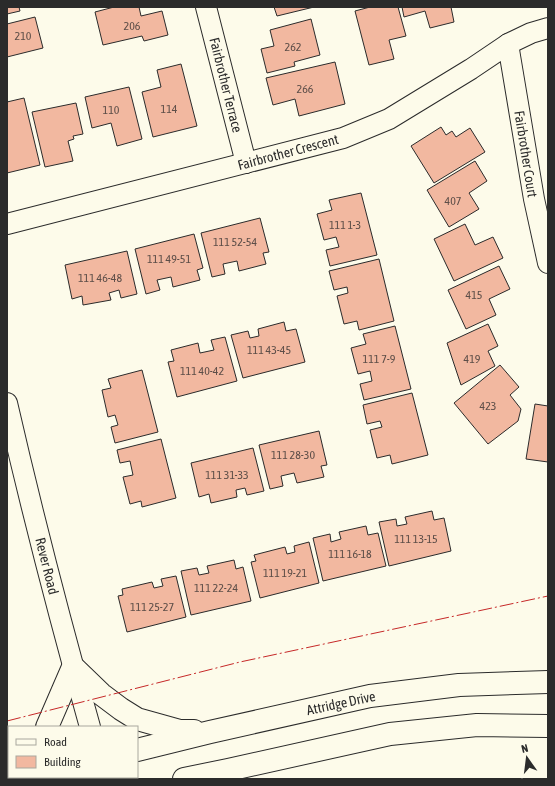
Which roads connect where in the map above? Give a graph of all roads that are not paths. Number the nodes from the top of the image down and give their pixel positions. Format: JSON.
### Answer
{"nodes":[{"id":1,"x":206,"y":7,"type":"edge"},
{"id":2,"x":548,"y":28,"type":"edge"},
{"id":3,"x":508,"y":44,"type":"junction"},
{"id":4,"x":246,"y":163,"type":"junction"},
{"id":5,"x":7,"y":224,"type":"edge"},
{"id":6,"x":548,"y":263,"type":"edge"},
{"id":7,"x":7,"y":403,"type":"edge"},
{"id":8,"x":73,"y":666,"type":"junction"},
{"id":9,"x":548,"y":682,"type":"edge"},
{"id":10,"x":47,"y":726,"type":"edge"},
{"id":11,"x":90,"y":726,"type":"edge"},
{"id":12,"x":548,"y":726,"type":"edge"},
{"id":13,"x":210,"y":732,"type":"junction"},
{"id":14,"x":138,"y":750,"type":"edge"},
{"id":15,"x":184,"y":779,"type":"edge"}],
"edges":[{"from":1,"to":4,"type":"street","name":"Fairbrother Terrace"},
{"from":2,"to":3,"type":"street","name":"Fairbrother Crescent"},
{"from":3,"to":4,"type":"street","name":"Fairbrother Crescent"},
{"from":3,"to":6,"type":"street","name":"Fairbrother Court"},
{"from":4,"to":5,"type":"street","name":"Fairbrother Crescent"},
{"from":7,"to":8,"type":"street","name":"Rever Road"},
{"from":8,"to":10,"type":"main road"},
{"from":8,"to":11,"type":"street","name":"Rever Road"},
{"from":8,"to":13,"type":"main road"},
{"from":9,"to":13,"type":"main road","name":"Attridge Drive"},
{"from":12,"to":15,"type":"main road"},
{"from":13,"to":14,"type":"main road","name":"Attridge Drive"}]}
